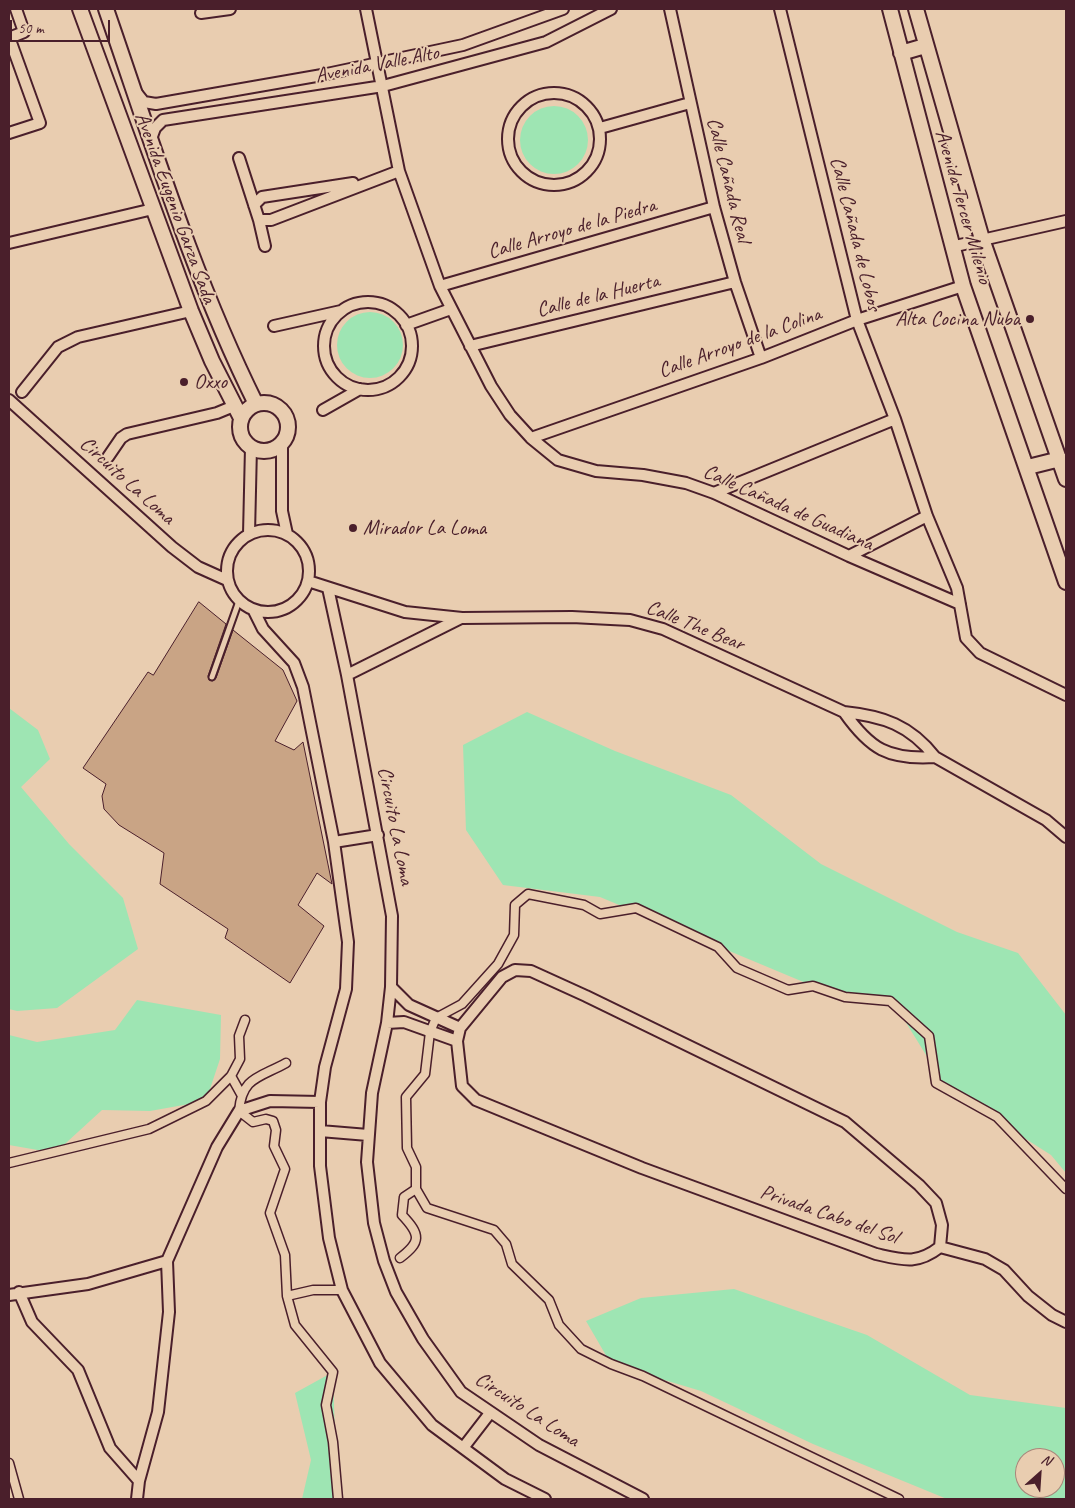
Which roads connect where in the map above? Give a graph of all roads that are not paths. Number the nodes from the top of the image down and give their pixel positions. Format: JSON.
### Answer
{"nodes":[{"id":1,"x":16,"y":9,"type":"edge"},
{"id":2,"x":80,"y":9,"type":"edge"},
{"id":3,"x":106,"y":9,"type":"edge"},
{"id":4,"x":230,"y":9,"type":"edge"},
{"id":5,"x":366,"y":9,"type":"edge"},
{"id":6,"x":563,"y":9,"type":"edge"},
{"id":7,"x":611,"y":9,"type":"edge"},
{"id":8,"x":670,"y":9,"type":"edge"},
{"id":9,"x":780,"y":9,"type":"edge"},
{"id":10,"x":890,"y":9,"type":"edge"},
{"id":11,"x":918,"y":9,"type":"edge"},
{"id":12,"x":201,"y":13,"type":"dead end"},
{"id":13,"x":9,"y":37,"type":"edge"},
{"id":14,"x":925,"y":46,"type":"junction"},
{"id":15,"x":901,"y":54,"type":"junction"},
{"id":16,"x":378,"y":63,"type":"junction"},
{"id":17,"x":383,"y":86,"type":"junction"},
{"id":18,"x":134,"y":90,"type":"junction"},
{"id":19,"x":690,"y":103,"type":"junction"},
{"id":20,"x":600,"y":128,"type":"junction"},
{"id":21,"x":9,"y":133,"type":"edge"},
{"id":22,"x":151,"y":139,"type":"junction"},
{"id":23,"x":239,"y":158,"type":"dead end"},
{"id":24,"x":399,"y":171,"type":"junction"},
{"id":25,"x":371,"y":181,"type":"junction"},
{"id":26,"x":254,"y":205,"type":"junction"},
{"id":27,"x":714,"y":207,"type":"junction"},
{"id":28,"x":153,"y":209,"type":"junction"},
{"id":29,"x":259,"y":220,"type":"junction"},
{"id":30,"x":1066,"y":221,"type":"edge"},
{"id":31,"x":982,"y":239,"type":"junction"},
{"id":32,"x":9,"y":243,"type":"edge"},
{"id":33,"x":265,"y":246,"type":"dead end"},
{"id":34,"x":951,"y":247,"type":"junction"},
{"id":35,"x":199,"y":276,"type":"junction"},
{"id":36,"x":735,"y":282,"type":"junction"},
{"id":37,"x":181,"y":283,"type":"junction"},
{"id":38,"x":440,"y":286,"type":"junction"},
{"id":39,"x":963,"y":286,"type":"junction"},
{"id":40,"x":451,"y":309,"type":"junction"},
{"id":41,"x":191,"y":311,"type":"junction"},
{"id":42,"x":341,"y":311,"type":"junction"},
{"id":43,"x":857,"y":320,"type":"junction"},
{"id":44,"x":406,"y":325,"type":"junction"},
{"id":45,"x":274,"y":326,"type":"dead end"},
{"id":46,"x":470,"y":346,"type":"junction"},
{"id":47,"x":761,"y":358,"type":"junction"},
{"id":48,"x":360,"y":389,"type":"junction"},
{"id":49,"x":22,"y":392,"type":"dead end"},
{"id":50,"x":9,"y":400,"type":"edge"},
{"id":51,"x":256,"y":404,"type":"junction"},
{"id":52,"x":323,"y":410,"type":"dead end"},
{"id":53,"x":238,"y":412,"type":"junction"},
{"id":54,"x":895,"y":419,"type":"junction"},
{"id":55,"x":531,"y":438,"type":"junction"},
{"id":56,"x":282,"y":443,"type":"junction"},
{"id":57,"x":251,"y":447,"type":"junction"},
{"id":58,"x":108,"y":457,"type":"dead end"},
{"id":59,"x":1060,"y":459,"type":"junction"},
{"id":60,"x":1028,"y":467,"type":"junction"},
{"id":61,"x":1066,"y":479,"type":"edge"},
{"id":62,"x":714,"y":493,"type":"junction"},
{"id":63,"x":927,"y":516,"type":"junction"},
{"id":64,"x":248,"y":534,"type":"junction"},
{"id":65,"x":286,"y":534,"type":"junction"},
{"id":66,"x":849,"y":556,"type":"junction"},
{"id":67,"x":227,"y":580,"type":"junction"},
{"id":68,"x":308,"y":581,"type":"junction"},
{"id":69,"x":1066,"y":582,"type":"edge"},
{"id":70,"x":328,"y":588,"type":"junction"},
{"id":71,"x":239,"y":601,"type":"junction"},
{"id":72,"x":960,"y":604,"type":"junction"},
{"id":73,"x":254,"y":610,"type":"junction"},
{"id":74,"x":462,"y":618,"type":"junction"},
{"id":75,"x":346,"y":675,"type":"junction"},
{"id":76,"x":212,"y":676,"type":"dead end"},
{"id":77,"x":1066,"y":695,"type":"edge"},
{"id":78,"x":844,"y":712,"type":"junction"},
{"id":79,"x":935,"y":757,"type":"junction"},
{"id":80,"x":378,"y":835,"type":"junction"},
{"id":81,"x":1066,"y":837,"type":"edge"},
{"id":82,"x":334,"y":842,"type":"junction"},
{"id":83,"x":391,"y":987,"type":"junction"},
{"id":84,"x":436,"y":1018,"type":"junction"},
{"id":85,"x":245,"y":1020,"type":"dead end"},
{"id":86,"x":387,"y":1023,"type":"junction"},
{"id":87,"x":460,"y":1028,"type":"junction"},
{"id":88,"x":430,"y":1032,"type":"junction"},
{"id":89,"x":457,"y":1041,"type":"junction"},
{"id":90,"x":286,"y":1063,"type":"dead end"},
{"id":91,"x":231,"y":1076,"type":"junction"},
{"id":92,"x":241,"y":1094,"type":"junction"},
{"id":93,"x":320,"y":1102,"type":"junction"},
{"id":94,"x":239,"y":1111,"type":"junction"},
{"id":95,"x":320,"y":1131,"type":"junction"},
{"id":96,"x":368,"y":1136,"type":"junction"},
{"id":97,"x":9,"y":1164,"type":"edge"},
{"id":98,"x":416,"y":1188,"type":"junction"},
{"id":99,"x":1066,"y":1189,"type":"edge"},
{"id":100,"x":940,"y":1247,"type":"junction"},
{"id":101,"x":400,"y":1258,"type":"dead end"},
{"id":102,"x":167,"y":1261,"type":"junction"},
{"id":103,"x":342,"y":1290,"type":"junction"},
{"id":104,"x":19,"y":1292,"type":"junction"},
{"id":105,"x":9,"y":1295,"type":"edge"},
{"id":106,"x":287,"y":1296,"type":"junction"},
{"id":107,"x":1066,"y":1322,"type":"edge"},
{"id":108,"x":490,"y":1413,"type":"junction"},
{"id":109,"x":463,"y":1448,"type":"junction"},
{"id":110,"x":9,"y":1463,"type":"edge"},
{"id":111,"x":139,"y":1481,"type":"junction"},
{"id":112,"x":19,"y":1499,"type":"edge"},
{"id":113,"x":137,"y":1499,"type":"edge"},
{"id":114,"x":338,"y":1499,"type":"edge"},
{"id":115,"x":545,"y":1499,"type":"edge"},
{"id":116,"x":643,"y":1499,"type":"edge"},
{"id":117,"x":899,"y":1499,"type":"edge"}],
"edges":[{"from":1,"to":13,"type":"street"},
{"from":2,"to":28,"type":"street","name":"Avenida Eugenio Garza Sada"},
{"from":3,"to":18,"type":"street","name":"Avenida Eugenio Garza Sada"},
{"from":4,"to":12,"type":"street"},
{"from":5,"to":16,"type":"street","name":"Calle Cañada de Guadiana"},
{"from":6,"to":16,"type":"street","name":"Avenida Valle Alto"},
{"from":7,"to":17,"type":"street","name":"Avenida Valle Alto"},
{"from":8,"to":19,"type":"street","name":"Calle Cañada Real"},
{"from":9,"to":43,"type":"street","name":"Calle Cañada de Lobos"},
{"from":10,"to":15,"type":"street","name":"Avenida Tercer Milenio"},
{"from":11,"to":14,"type":"street","name":"Avenida Tercer Milenio"},
{"from":13,"to":21,"type":"street"},
{"from":14,"to":15,"type":"street"},
{"from":14,"to":31,"type":"street","name":"Avenida Tercer Milenio"},
{"from":15,"to":34,"type":"street","name":"Avenida Tercer Milenio"},
{"from":16,"to":17,"type":"street","name":"Calle Cañada de Guadiana"},
{"from":16,"to":18,"type":"street","name":"Avenida Valle Alto"},
{"from":17,"to":22,"type":"street","name":"Avenida Valle Alto"},
{"from":17,"to":24,"type":"street","name":"Calle Cañada de Guadiana"},
{"from":18,"to":22,"type":"street","name":"Avenida Eugenio Garza Sada"},
{"from":19,"to":20,"type":"street"},
{"from":19,"to":27,"type":"street","name":"Calle Cañada Real"},
{"from":20,"to":20,"type":"street"},
{"from":22,"to":35,"type":"street","name":"Avenida Eugenio Garza Sada"},
{"from":23,"to":26,"type":"street"},
{"from":24,"to":25,"type":"street"},
{"from":24,"to":38,"type":"street","name":"Calle Cañada de Guadiana"},
{"from":25,"to":26,"type":"street"},
{"from":25,"to":29,"type":"street"},
{"from":26,"to":29,"type":"street"},
{"from":27,"to":36,"type":"street","name":"Calle Cañada Real"},
{"from":27,"to":38,"type":"street","name":"Calle Arroyo de la Piedra"},
{"from":28,"to":32,"type":"street"},
{"from":28,"to":37,"type":"street","name":"Avenida Eugenio Garza Sada"},
{"from":29,"to":33,"type":"street"},
{"from":30,"to":31,"type":"street"},
{"from":31,"to":34,"type":"street"},
{"from":31,"to":59,"type":"street","name":"Avenida Tercer Milenio"},
{"from":34,"to":39,"type":"street","name":"Avenida Tercer Milenio"},
{"from":35,"to":37,"type":"street"},
{"from":35,"to":51,"type":"street","name":"Avenida Eugenio Garza Sada"},
{"from":36,"to":46,"type":"street","name":"Calle de la Huerta"},
{"from":36,"to":47,"type":"street","name":"Calle Cañada Real"},
{"from":37,"to":41,"type":"street","name":"Avenida Eugenio Garza Sada"},
{"from":38,"to":40,"type":"street","name":"Calle Cañada de Guadiana"},
{"from":39,"to":43,"type":"street","name":"Calle Arroyo de la Colina"},
{"from":39,"to":60,"type":"street","name":"Avenida Tercer Milenio"},
{"from":40,"to":44,"type":"street"},
{"from":40,"to":46,"type":"street","name":"Calle Cañada de Guadiana"},
{"from":41,"to":49,"type":"street"},
{"from":41,"to":53,"type":"street","name":"Avenida Eugenio Garza Sada"},
{"from":42,"to":44,"type":"street"},
{"from":42,"to":45,"type":"street"},
{"from":42,"to":48,"type":"street"},
{"from":43,"to":47,"type":"street","name":"Calle Arroyo de la Colina"},
{"from":43,"to":54,"type":"street","name":"Calle Cañada de Lobos"},
{"from":44,"to":48,"type":"street"},
{"from":46,"to":55,"type":"street","name":"Calle Cañada de Guadiana"},
{"from":47,"to":55,"type":"street","name":"Calle Arroyo de la Colina"},
{"from":48,"to":52,"type":"street"},
{"from":50,"to":67,"type":"street","name":"Circuito La Loma"},
{"from":51,"to":53,"type":"street"},
{"from":51,"to":56,"type":"street"},
{"from":53,"to":57,"type":"street"},
{"from":53,"to":58,"type":"street"},
{"from":54,"to":62,"type":"street"},
{"from":54,"to":63,"type":"street","name":"Calle Cañada de Lobos"},
{"from":55,"to":62,"type":"street","name":"Calle Cañada de Guadiana"},
{"from":56,"to":57,"type":"street"},
{"from":56,"to":65,"type":"street"},
{"from":57,"to":64,"type":"street"},
{"from":59,"to":60,"type":"street"},
{"from":59,"to":61,"type":"street","name":"Avenida Tercer Milenio"},
{"from":60,"to":69,"type":"street","name":"Avenida Tercer Milenio"},
{"from":62,"to":66,"type":"street","name":"Calle Cañada de Guadiana"},
{"from":63,"to":66,"type":"street"},
{"from":63,"to":72,"type":"street","name":"Calle Cañada de Lobos"},
{"from":64,"to":65,"type":"street"},
{"from":64,"to":67,"type":"street"},
{"from":65,"to":68,"type":"street"},
{"from":66,"to":72,"type":"street","name":"Calle Cañada de Guadiana"},
{"from":67,"to":71,"type":"street"},
{"from":68,"to":70,"type":"street","name":"Calle The Bear"},
{"from":68,"to":73,"type":"street"},
{"from":70,"to":74,"type":"street","name":"Calle The Bear"},
{"from":70,"to":75,"type":"street","name":"Circuito La Loma"},
{"from":71,"to":73,"type":"street"},
{"from":71,"to":76,"type":"lane"},
{"from":72,"to":77,"type":"street"},
{"from":73,"to":82,"type":"street"},
{"from":74,"to":75,"type":"street","name":"Calle The Bear"},
{"from":74,"to":78,"type":"street","name":"Calle The Bear"},
{"from":75,"to":80,"type":"street","name":"Circuito La Loma"},
{"from":78,"to":79,"type":"street","name":"Calle The Bear"},
{"from":78,"to":79,"type":"street"},
{"from":79,"to":81,"type":"street","name":"Calle The Bear"},
{"from":80,"to":82,"type":"street"},
{"from":80,"to":83,"type":"street","name":"Circuito La Loma"},
{"from":82,"to":93,"type":"street"},
{"from":83,"to":84,"type":"street"},
{"from":83,"to":86,"type":"street","name":"Circuito La Loma"},
{"from":84,"to":87,"type":"street"},
{"from":84,"to":88,"type":"street"},
{"from":84,"to":99,"type":"street"},
{"from":85,"to":91,"type":"street"},
{"from":86,"to":88,"type":"street"},
{"from":86,"to":96,"type":"street","name":"Circuito La Loma"},
{"from":87,"to":89,"type":"street","name":"Privada Cabo del Sol"},
{"from":87,"to":100,"type":"street","name":"Privada Cabo del Sol"},
{"from":88,"to":89,"type":"street"},
{"from":88,"to":98,"type":"street"},
{"from":89,"to":100,"type":"street","name":"Privada Cabo del Sol"},
{"from":90,"to":92,"type":"street"},
{"from":91,"to":92,"type":"street"},
{"from":91,"to":97,"type":"street"},
{"from":92,"to":94,"type":"street"},
{"from":93,"to":94,"type":"street"},
{"from":93,"to":95,"type":"street"},
{"from":94,"to":102,"type":"street"},
{"from":94,"to":106,"type":"street"},
{"from":95,"to":96,"type":"street"},
{"from":95,"to":103,"type":"street"},
{"from":96,"to":108,"type":"street","name":"Circuito La Loma"},
{"from":98,"to":101,"type":"street"},
{"from":98,"to":117,"type":"street"},
{"from":100,"to":107,"type":"street"},
{"from":102,"to":104,"type":"street"},
{"from":102,"to":111,"type":"street"},
{"from":103,"to":106,"type":"street"},
{"from":103,"to":109,"type":"street"},
{"from":104,"to":105,"type":"street"},
{"from":104,"to":111,"type":"street"},
{"from":106,"to":114,"type":"street"},
{"from":108,"to":109,"type":"street"},
{"from":108,"to":116,"type":"street","name":"Circuito La Loma"},
{"from":109,"to":115,"type":"street"},
{"from":110,"to":112,"type":"street"},
{"from":111,"to":113,"type":"street"}]}
